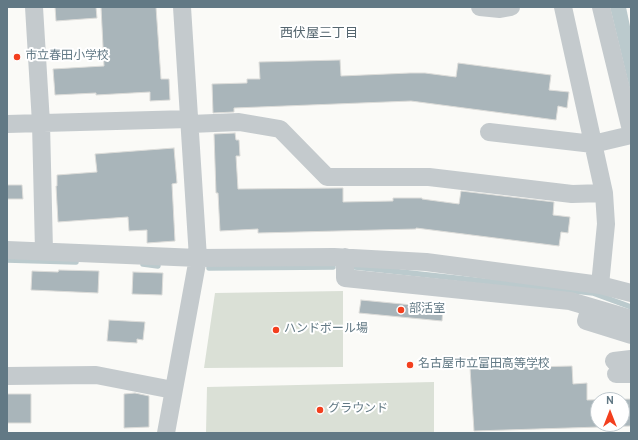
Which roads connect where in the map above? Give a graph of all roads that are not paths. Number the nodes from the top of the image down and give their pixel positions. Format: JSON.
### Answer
{"nodes":[{"id":1,"x":34,"y":7,"type":"edge"},
{"id":2,"x":182,"y":7,"type":"edge"},
{"id":3,"x":480,"y":7,"type":"edge"},
{"id":4,"x":511,"y":7,"type":"edge"},
{"id":5,"x":562,"y":7,"type":"edge"},
{"id":6,"x":602,"y":7,"type":"edge"},
{"id":7,"x":189,"y":122,"type":"junction"},
{"id":8,"x":41,"y":123,"type":"junction"},
{"id":9,"x":7,"y":124,"type":"edge"},
{"id":10,"x":631,"y":130,"type":"edge"},
{"id":11,"x":489,"y":132,"type":"dead end"},
{"id":12,"x":631,"y":136,"type":"edge"},
{"id":13,"x":593,"y":144,"type":"junction"},
{"id":14,"x":604,"y":193,"type":"junction"},
{"id":15,"x":7,"y":250,"type":"edge"},
{"id":16,"x":44,"y":251,"type":"junction"},
{"id":17,"x":345,"y":257,"type":"junction"},
{"id":18,"x":198,"y":258,"type":"junction"},
{"id":19,"x":600,"y":284,"type":"junction"},
{"id":20,"x":631,"y":293,"type":"edge"},
{"id":21,"x":590,"y":307,"type":"junction"},
{"id":22,"x":631,"y":319,"type":"edge"},
{"id":23,"x":631,"y":335,"type":"edge"},
{"id":24,"x":7,"y":376,"type":"edge"},
{"id":25,"x":173,"y":390,"type":"junction"},
{"id":26,"x":166,"y":433,"type":"edge"}],
"edges":[{"from":1,"to":8,"type":"street"},
{"from":2,"to":7,"type":"street"},
{"from":3,"to":4,"type":"street"},
{"from":5,"to":13,"type":"street"},
{"from":6,"to":10,"type":"street"},
{"from":7,"to":8,"type":"street"},
{"from":7,"to":14,"type":"street"},
{"from":7,"to":18,"type":"street"},
{"from":8,"to":9,"type":"street"},
{"from":8,"to":16,"type":"street"},
{"from":11,"to":13,"type":"street"},
{"from":12,"to":13,"type":"street"},
{"from":13,"to":14,"type":"street"},
{"from":14,"to":19,"type":"street"},
{"from":15,"to":16,"type":"street"},
{"from":16,"to":18,"type":"street"},
{"from":17,"to":18,"type":"street"},
{"from":17,"to":19,"type":"street"},
{"from":17,"to":21,"type":"street"},
{"from":18,"to":25,"type":"street"},
{"from":19,"to":20,"type":"street"},
{"from":21,"to":22,"type":"street"},
{"from":21,"to":23,"type":"street"},
{"from":24,"to":25,"type":"street"},
{"from":25,"to":26,"type":"street"}]}
